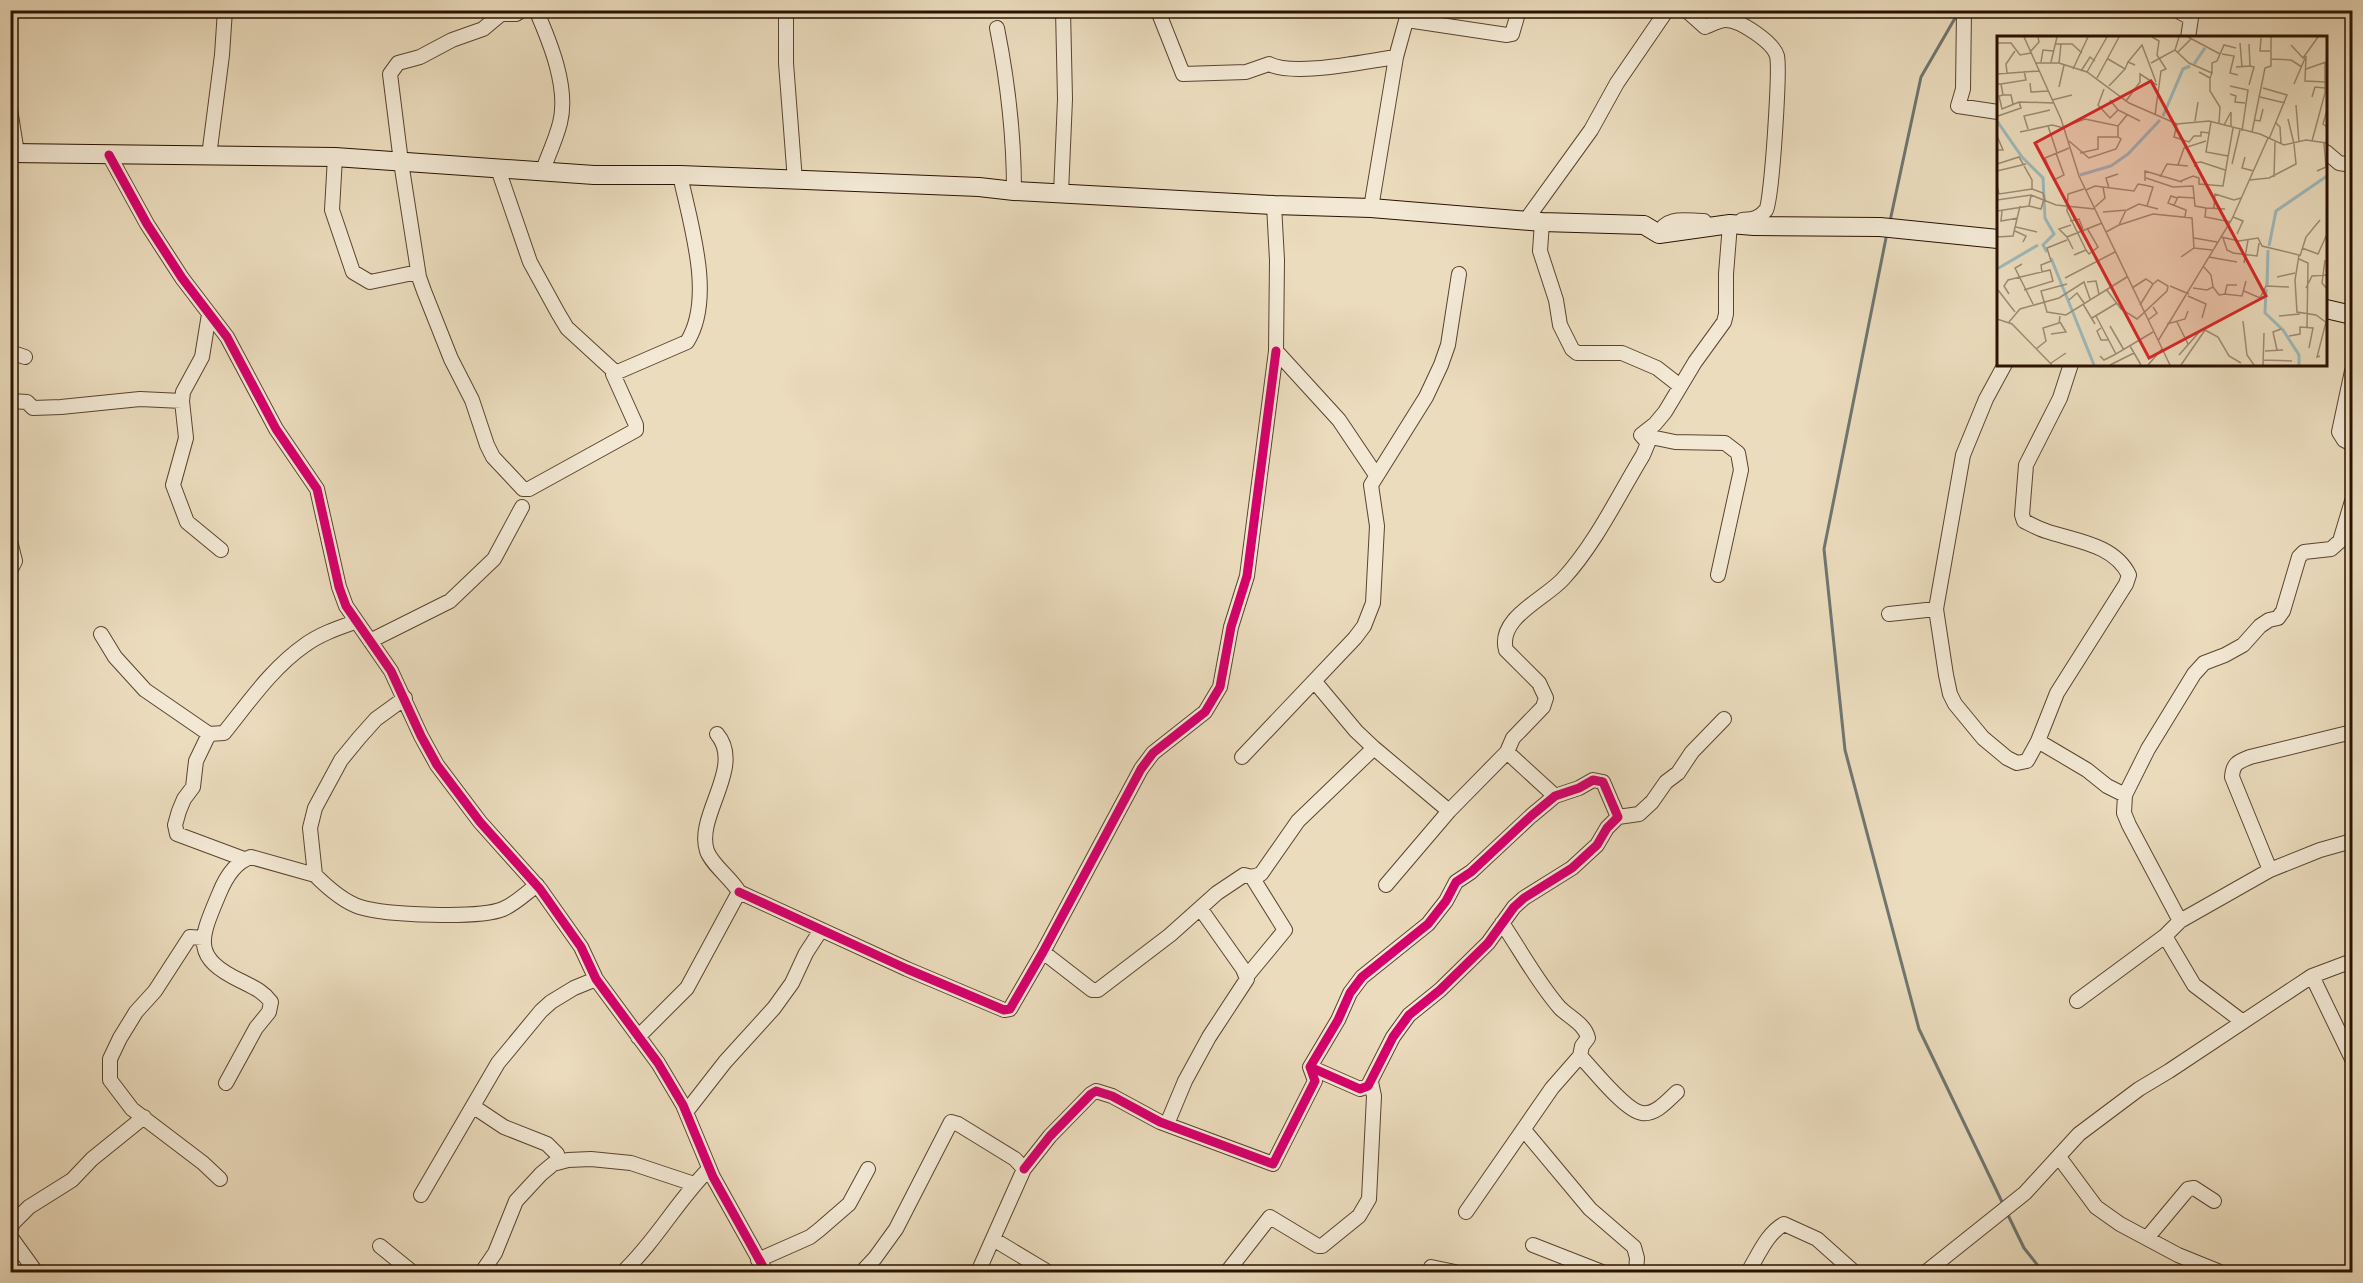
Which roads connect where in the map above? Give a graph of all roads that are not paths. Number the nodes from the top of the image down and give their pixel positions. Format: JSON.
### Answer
{"nodes":[{"id":1,"x":225,"y":10,"type":"edge"},
{"id":2,"x":522,"y":10,"type":"edge"},
{"id":3,"x":536,"y":10,"type":"edge"},
{"id":4,"x":786,"y":10,"type":"edge"},
{"id":5,"x":1063,"y":10,"type":"edge"},
{"id":6,"x":1161,"y":10,"type":"edge"},
{"id":7,"x":1520,"y":10,"type":"edge"},
{"id":8,"x":1667,"y":10,"type":"edge"},
{"id":9,"x":1686,"y":10,"type":"edge"},
{"id":10,"x":1964,"y":10,"type":"edge"},
{"id":11,"x":2176,"y":10,"type":"edge"},
{"id":12,"x":1408,"y":15,"type":"edge"},
{"id":13,"x":997,"y":28,"type":"dead end"},
{"id":14,"x":2188,"y":36,"type":"edge"},
{"id":15,"x":1396,"y":57,"type":"junction"},
{"id":16,"x":10,"y":109,"type":"edge"},
{"id":17,"x":1997,"y":112,"type":"edge"},
{"id":18,"x":14,"y":153,"type":"edge"},
{"id":19,"x":2327,"y":154,"type":"edge"},
{"id":20,"x":109,"y":155,"type":"junction"},
{"id":21,"x":209,"y":156,"type":"junction"},
{"id":22,"x":335,"y":157,"type":"junction"},
{"id":23,"x":400,"y":162,"type":"junction"},
{"id":24,"x":2352,"y":165,"type":"edge"},
{"id":25,"x":498,"y":169,"type":"junction"},
{"id":26,"x":542,"y":172,"type":"junction"},
{"id":27,"x":680,"y":175,"type":"junction"},
{"id":28,"x":795,"y":181,"type":"junction"},
{"id":29,"x":1014,"y":191,"type":"junction"},
{"id":30,"x":1061,"y":193,"type":"junction"},
{"id":31,"x":1274,"y":206,"type":"junction"},
{"id":32,"x":1371,"y":208,"type":"junction"},
{"id":33,"x":1534,"y":221,"type":"junction"},
{"id":34,"x":1730,"y":224,"type":"junction"},
{"id":35,"x":1659,"y":234,"type":"junction"},
{"id":36,"x":1997,"y":238,"type":"edge"},
{"id":37,"x":418,"y":272,"type":"junction"},
{"id":38,"x":1459,"y":274,"type":"dead end"},
{"id":39,"x":2327,"y":309,"type":"edge"},
{"id":40,"x":209,"y":314,"type":"junction"},
{"id":41,"x":2352,"y":315,"type":"edge"},
{"id":42,"x":1276,"y":351,"type":"junction"},
{"id":43,"x":10,"y":352,"type":"edge"},
{"id":44,"x":25,"y":357,"type":"dead end"},
{"id":45,"x":2004,"y":366,"type":"edge"},
{"id":46,"x":2070,"y":366,"type":"edge"},
{"id":47,"x":2352,"y":371,"type":"edge"},
{"id":48,"x":613,"y":374,"type":"junction"},
{"id":49,"x":1680,"y":386,"type":"junction"},
{"id":50,"x":10,"y":400,"type":"edge"},
{"id":51,"x":182,"y":401,"type":"junction"},
{"id":52,"x":1641,"y":435,"type":"junction"},
{"id":53,"x":2352,"y":444,"type":"edge"},
{"id":54,"x":1376,"y":475,"type":"junction"},
{"id":55,"x":2352,"y":501,"type":"edge"},
{"id":56,"x":522,"y":507,"type":"dead end"},
{"id":57,"x":10,"y":541,"type":"edge"},
{"id":58,"x":221,"y":550,"type":"dead end"},
{"id":59,"x":10,"y":572,"type":"edge"},
{"id":60,"x":1718,"y":576,"type":"dead end"},
{"id":61,"x":1936,"y":609,"type":"junction"},
{"id":62,"x":1888,"y":614,"type":"dead end"},
{"id":63,"x":355,"y":622,"type":"junction"},
{"id":64,"x":101,"y":634,"type":"dead end"},
{"id":65,"x":370,"y":641,"type":"junction"},
{"id":66,"x":1315,"y":682,"type":"junction"},
{"id":67,"x":405,"y":698,"type":"junction"},
{"id":68,"x":1724,"y":719,"type":"dead end"},
{"id":69,"x":2352,"y":732,"type":"edge"},
{"id":70,"x":209,"y":734,"type":"junction"},
{"id":71,"x":717,"y":734,"type":"dead end"},
{"id":72,"x":2038,"y":741,"type":"junction"},
{"id":73,"x":1374,"y":748,"type":"junction"},
{"id":74,"x":1507,"y":752,"type":"junction"},
{"id":75,"x":1242,"y":757,"type":"dead end"},
{"id":76,"x":2126,"y":795,"type":"junction"},
{"id":77,"x":1555,"y":796,"type":"junction"},
{"id":78,"x":1449,"y":811,"type":"junction"},
{"id":79,"x":1618,"y":817,"type":"junction"},
{"id":80,"x":2352,"y":841,"type":"edge"},
{"id":81,"x":244,"y":859,"type":"junction"},
{"id":82,"x":2270,"y":870,"type":"junction"},
{"id":83,"x":315,"y":875,"type":"junction"},
{"id":84,"x":1252,"y":877,"type":"junction"},
{"id":85,"x":537,"y":885,"type":"junction"},
{"id":86,"x":1386,"y":885,"type":"dead end"},
{"id":87,"x":739,"y":892,"type":"junction"},
{"id":88,"x":1200,"y":908,"type":"junction"},
{"id":89,"x":2180,"y":921,"type":"junction"},
{"id":90,"x":1502,"y":923,"type":"junction"},
{"id":91,"x":821,"y":930,"type":"junction"},
{"id":92,"x":2165,"y":936,"type":"junction"},
{"id":93,"x":203,"y":938,"type":"junction"},
{"id":94,"x":1042,"y":952,"type":"junction"},
{"id":95,"x":2352,"y":961,"type":"edge"},
{"id":96,"x":1247,"y":976,"type":"junction"},
{"id":97,"x":2312,"y":976,"type":"junction"},
{"id":98,"x":596,"y":979,"type":"junction"},
{"id":99,"x":2077,"y":1001,"type":"dead end"},
{"id":100,"x":2243,"y":1022,"type":"junction"},
{"id":101,"x":638,"y":1037,"type":"junction"},
{"id":102,"x":1580,"y":1056,"type":"junction"},
{"id":103,"x":2352,"y":1059,"type":"edge"},
{"id":104,"x":1310,"y":1067,"type":"junction"},
{"id":105,"x":1371,"y":1082,"type":"junction"},
{"id":106,"x":226,"y":1083,"type":"dead end"},
{"id":107,"x":1677,"y":1092,"type":"dead end"},
{"id":108,"x":474,"y":1107,"type":"junction"},
{"id":109,"x":686,"y":1112,"type":"junction"},
{"id":110,"x":144,"y":1117,"type":"junction"},
{"id":111,"x":1167,"y":1124,"type":"junction"},
{"id":112,"x":1524,"y":1130,"type":"junction"},
{"id":113,"x":2059,"y":1157,"type":"junction"},
{"id":114,"x":560,"y":1162,"type":"junction"},
{"id":115,"x":1024,"y":1168,"type":"junction"},
{"id":116,"x":710,"y":1169,"type":"junction"},
{"id":117,"x":868,"y":1169,"type":"dead end"},
{"id":118,"x":220,"y":1179,"type":"dead end"},
{"id":119,"x":694,"y":1184,"type":"junction"},
{"id":120,"x":421,"y":1195,"type":"dead end"},
{"id":121,"x":2214,"y":1201,"type":"dead end"},
{"id":122,"x":1466,"y":1212,"type":"dead end"},
{"id":123,"x":10,"y":1231,"type":"edge"},
{"id":124,"x":10,"y":1236,"type":"edge"},
{"id":125,"x":2147,"y":1238,"type":"junction"},
{"id":126,"x":993,"y":1239,"type":"junction"},
{"id":127,"x":1533,"y":1245,"type":"dead end"},
{"id":128,"x":380,"y":1246,"type":"dead end"},
{"id":129,"x":758,"y":1260,"type":"junction"},
{"id":130,"x":1431,"y":1267,"type":"dead end"},
{"id":131,"x":2352,"y":1267,"type":"edge"},
{"id":132,"x":36,"y":1272,"type":"edge"},
{"id":133,"x":412,"y":1272,"type":"edge"},
{"id":134,"x":482,"y":1272,"type":"edge"},
{"id":135,"x":623,"y":1272,"type":"edge"},
{"id":136,"x":766,"y":1272,"type":"edge"},
{"id":137,"x":862,"y":1272,"type":"edge"},
{"id":138,"x":978,"y":1272,"type":"edge"},
{"id":139,"x":1048,"y":1272,"type":"edge"},
{"id":140,"x":1227,"y":1272,"type":"edge"},
{"id":141,"x":1455,"y":1272,"type":"edge"},
{"id":142,"x":1602,"y":1272,"type":"edge"},
{"id":143,"x":1636,"y":1272,"type":"edge"},
{"id":144,"x":1748,"y":1272,"type":"edge"},
{"id":145,"x":1854,"y":1272,"type":"edge"},
{"id":146,"x":1926,"y":1272,"type":"edge"},
{"id":147,"x":2220,"y":1272,"type":"edge"},
{"id":148,"x":2350,"y":1272,"type":"edge"}],
"edges":[{"from":1,"to":21,"type":"street"},
{"from":2,"to":23,"type":"street"},
{"from":3,"to":26,"type":"street"},
{"from":4,"to":28,"type":"street"},
{"from":5,"to":30,"type":"street"},
{"from":6,"to":15,"type":"street"},
{"from":7,"to":12,"type":"street"},
{"from":8,"to":33,"type":"street"},
{"from":9,"to":35,"type":"street"},
{"from":10,"to":17,"type":"street"},
{"from":11,"to":14,"type":"street"},
{"from":12,"to":15,"type":"street"},
{"from":13,"to":29,"type":"street"},
{"from":15,"to":32,"type":"street"},
{"from":16,"to":18,"type":"street"},
{"from":18,"to":20,"type":"main road"},
{"from":19,"to":24,"type":"street"},
{"from":20,"to":21,"type":"main road"},
{"from":20,"to":40,"type":"street"},
{"from":21,"to":22,"type":"main road"},
{"from":22,"to":23,"type":"main road"},
{"from":22,"to":37,"type":"street"},
{"from":23,"to":25,"type":"main road"},
{"from":23,"to":37,"type":"street"},
{"from":25,"to":26,"type":"main road"},
{"from":25,"to":48,"type":"street"},
{"from":26,"to":27,"type":"main road"},
{"from":27,"to":28,"type":"main road"},
{"from":27,"to":48,"type":"street"},
{"from":28,"to":29,"type":"main road"},
{"from":29,"to":30,"type":"main road"},
{"from":30,"to":31,"type":"main road"},
{"from":31,"to":32,"type":"main road"},
{"from":31,"to":42,"type":"street"},
{"from":32,"to":33,"type":"main road"},
{"from":33,"to":35,"type":"main road"},
{"from":33,"to":49,"type":"street"},
{"from":34,"to":35,"type":"main road"},
{"from":34,"to":36,"type":"main road"},
{"from":34,"to":49,"type":"street"},
{"from":37,"to":48,"type":"street"},
{"from":38,"to":54,"type":"street"},
{"from":39,"to":41,"type":"main road"},
{"from":40,"to":51,"type":"street"},
{"from":40,"to":63,"type":"street"},
{"from":42,"to":54,"type":"street"},
{"from":42,"to":94,"type":"street"},
{"from":43,"to":44,"type":"street"},
{"from":45,"to":61,"type":"street"},
{"from":46,"to":72,"type":"street"},
{"from":47,"to":53,"type":"street"},
{"from":49,"to":52,"type":"street"},
{"from":50,"to":51,"type":"street"},
{"from":51,"to":58,"type":"street"},
{"from":52,"to":60,"type":"street"},
{"from":52,"to":74,"type":"street"},
{"from":54,"to":66,"type":"street"},
{"from":55,"to":76,"type":"street"},
{"from":56,"to":65,"type":"street"},
{"from":57,"to":59,"type":"street"},
{"from":61,"to":62,"type":"street"},
{"from":61,"to":72,"type":"street"},
{"from":63,"to":65,"type":"street"},
{"from":63,"to":70,"type":"street"},
{"from":64,"to":70,"type":"street"},
{"from":65,"to":67,"type":"street"},
{"from":66,"to":73,"type":"street"},
{"from":66,"to":75,"type":"street"},
{"from":67,"to":83,"type":"street"},
{"from":67,"to":85,"type":"street"},
{"from":68,"to":79,"type":"street"},
{"from":69,"to":82,"type":"street"},
{"from":70,"to":81,"type":"street"},
{"from":71,"to":87,"type":"street"},
{"from":72,"to":76,"type":"street"},
{"from":73,"to":78,"type":"street"},
{"from":73,"to":84,"type":"street"},
{"from":74,"to":77,"type":"street"},
{"from":74,"to":78,"type":"street"},
{"from":76,"to":89,"type":"street"},
{"from":77,"to":79,"type":"street"},
{"from":77,"to":104,"type":"street"},
{"from":78,"to":86,"type":"street"},
{"from":79,"to":90,"type":"street"},
{"from":80,"to":82,"type":"street"},
{"from":81,"to":83,"type":"street"},
{"from":81,"to":93,"type":"street"},
{"from":82,"to":89,"type":"street"},
{"from":83,"to":85,"type":"street"},
{"from":84,"to":88,"type":"street"},
{"from":84,"to":96,"type":"street"},
{"from":85,"to":98,"type":"street"},
{"from":87,"to":91,"type":"street"},
{"from":87,"to":101,"type":"street"},
{"from":88,"to":94,"type":"street"},
{"from":88,"to":96,"type":"street"},
{"from":89,"to":92,"type":"street"},
{"from":90,"to":102,"type":"street"},
{"from":90,"to":105,"type":"street"},
{"from":91,"to":94,"type":"street"},
{"from":91,"to":109,"type":"street"},
{"from":92,"to":99,"type":"street"},
{"from":92,"to":100,"type":"street"},
{"from":93,"to":106,"type":"street"},
{"from":93,"to":110,"type":"street"},
{"from":95,"to":97,"type":"street"},
{"from":96,"to":111,"type":"street"},
{"from":97,"to":100,"type":"street"},
{"from":97,"to":103,"type":"street"},
{"from":98,"to":101,"type":"street"},
{"from":98,"to":108,"type":"street"},
{"from":100,"to":113,"type":"street"},
{"from":101,"to":109,"type":"street"},
{"from":102,"to":107,"type":"street"},
{"from":102,"to":112,"type":"street"},
{"from":104,"to":105,"type":"street"},
{"from":104,"to":111,"type":"street"},
{"from":105,"to":140,"type":"street"},
{"from":108,"to":114,"type":"street"},
{"from":108,"to":120,"type":"street"},
{"from":109,"to":116,"type":"street"},
{"from":110,"to":118,"type":"street"},
{"from":110,"to":123,"type":"street"},
{"from":111,"to":115,"type":"street"},
{"from":112,"to":122,"type":"street"},
{"from":112,"to":143,"type":"street"},
{"from":113,"to":125,"type":"street"},
{"from":113,"to":146,"type":"street"},
{"from":114,"to":119,"type":"street"},
{"from":114,"to":134,"type":"street"},
{"from":115,"to":126,"type":"street"},
{"from":115,"to":137,"type":"street"},
{"from":116,"to":119,"type":"street"},
{"from":116,"to":129,"type":"street"},
{"from":117,"to":129,"type":"street"},
{"from":119,"to":135,"type":"street"},
{"from":121,"to":125,"type":"street"},
{"from":124,"to":132,"type":"street"},
{"from":125,"to":147,"type":"street"},
{"from":126,"to":138,"type":"street"},
{"from":126,"to":139,"type":"street"},
{"from":127,"to":142,"type":"street"},
{"from":128,"to":133,"type":"street"},
{"from":129,"to":136,"type":"street"},
{"from":130,"to":141,"type":"street"},
{"from":131,"to":148,"type":"street"},
{"from":144,"to":145,"type":"street"}]}
